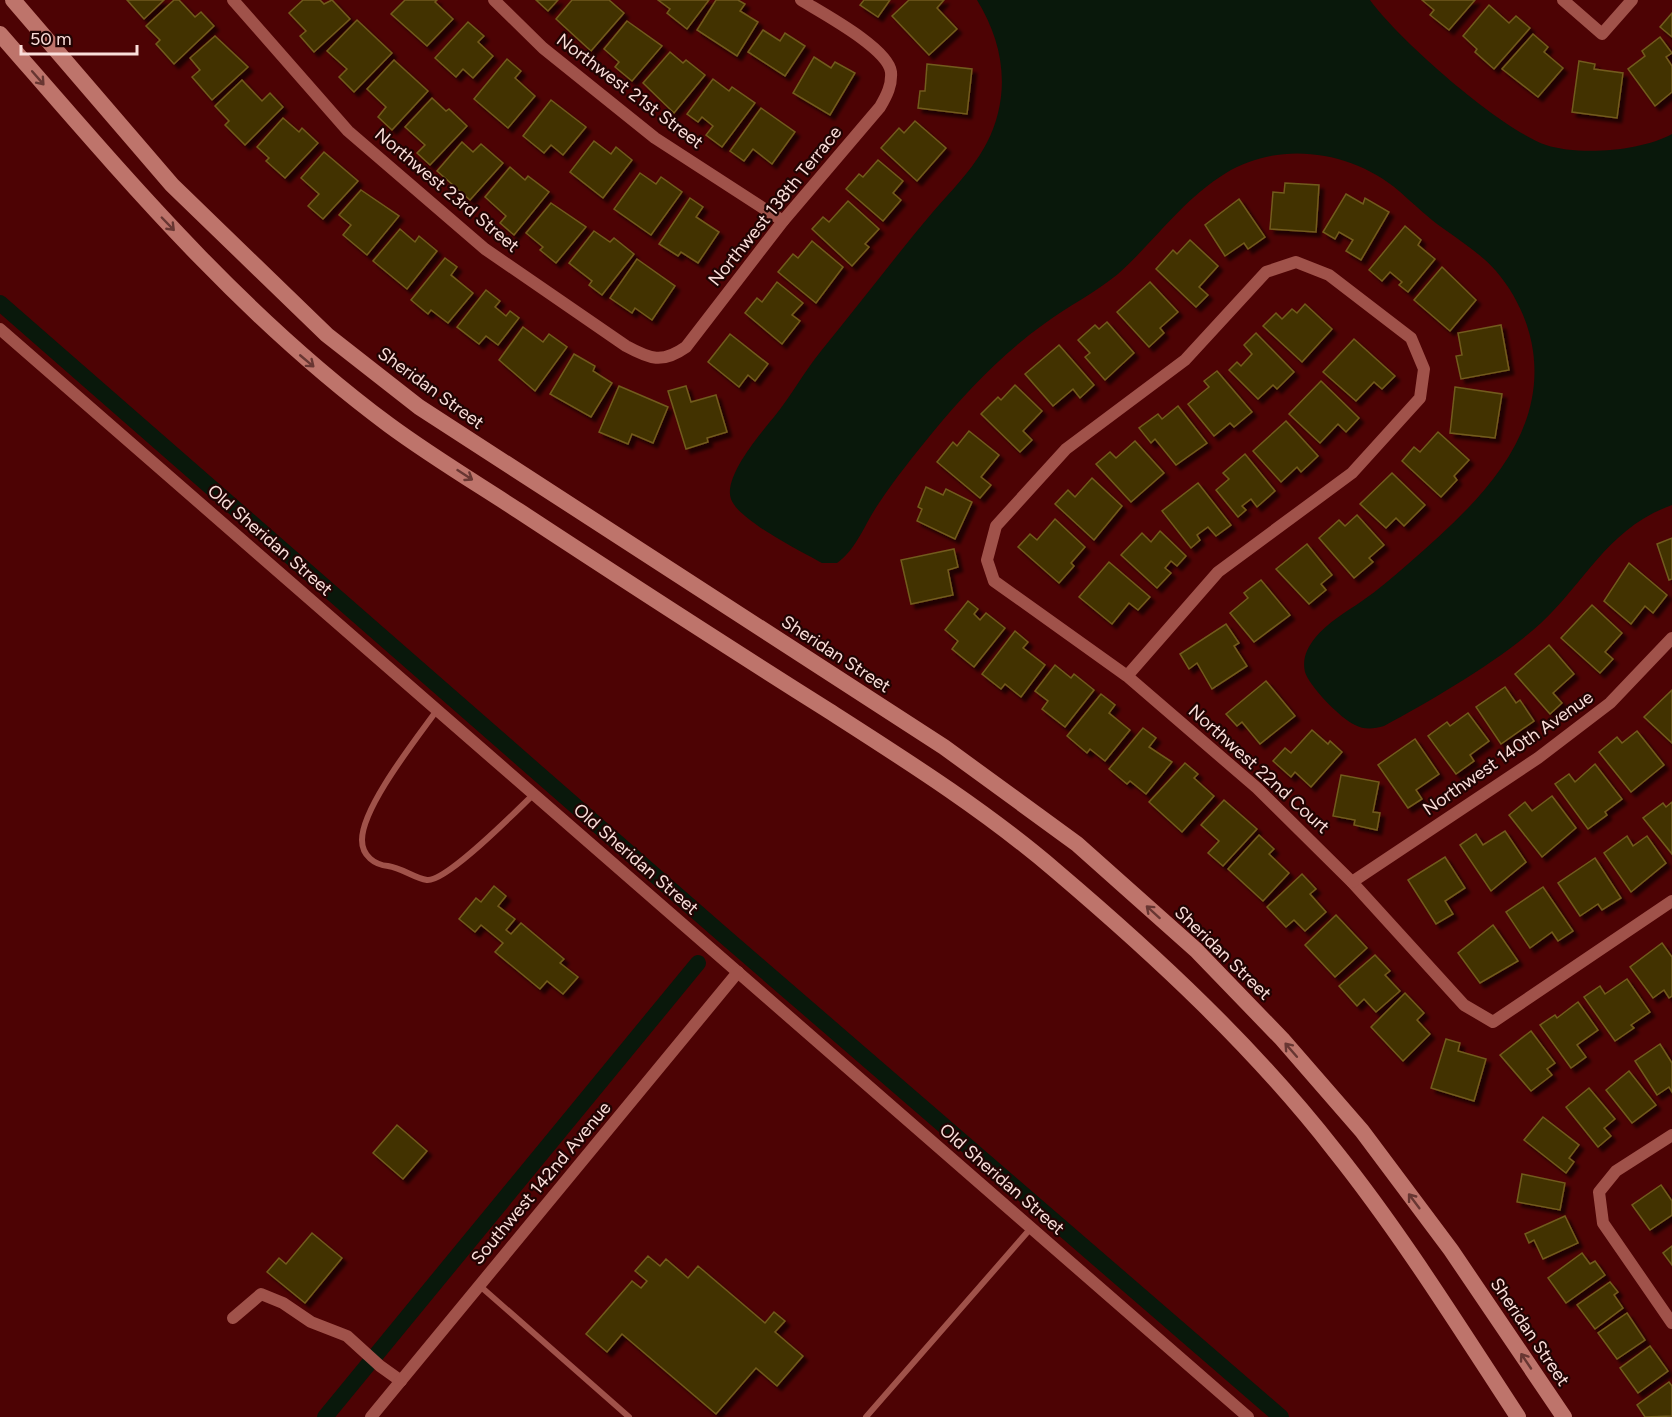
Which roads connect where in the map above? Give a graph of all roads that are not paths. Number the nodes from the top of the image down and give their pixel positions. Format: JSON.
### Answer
{"nodes":[{"id":1,"x":13,"y":0,"type":"edge"},
{"id":2,"x":494,"y":0,"type":"edge"},
{"id":3,"x":801,"y":0,"type":"edge"},
{"id":4,"x":1563,"y":0,"type":"edge"},
{"id":5,"x":1632,"y":0,"type":"edge"},
{"id":6,"x":240,"y":2,"type":"edge"},
{"id":7,"x":0,"y":34,"type":"edge"},
{"id":8,"x":783,"y":221,"type":"junction"},
{"id":9,"x":0,"y":329,"type":"edge"},
{"id":10,"x":672,"y":357,"type":"joint"},
{"id":11,"x":1672,"y":638,"type":"edge"},
{"id":12,"x":1127,"y":675,"type":"junction"},
{"id":13,"x":437,"y":710,"type":"junction"},
{"id":14,"x":534,"y":794,"type":"junction"},
{"id":15,"x":1352,"y":882,"type":"junction"},
{"id":16,"x":1672,"y":901,"type":"edge"},
{"id":17,"x":738,"y":972,"type":"junction"},
{"id":18,"x":1672,"y":1135,"type":"edge"},
{"id":19,"x":1031,"y":1228,"type":"junction"},
{"id":20,"x":480,"y":1285,"type":"junction"},
{"id":21,"x":233,"y":1318,"type":"dead end"},
{"id":22,"x":1672,"y":1323,"type":"edge"},
{"id":23,"x":401,"y":1381,"type":"junction"},
{"id":24,"x":371,"y":1417,"type":"edge"},
{"id":25,"x":630,"y":1417,"type":"edge"},
{"id":26,"x":866,"y":1417,"type":"edge"},
{"id":27,"x":1248,"y":1417,"type":"edge"},
{"id":28,"x":1518,"y":1417,"type":"edge"},
{"id":29,"x":1564,"y":1417,"type":"edge"}],
"edges":[{"from":29,"to":1,"type":"main road","name":"Sheridan Street","one_way":true},
{"from":2,"to":8,"type":"street","name":"Northwest 21st Street"},
{"from":3,"to":8,"type":"street","name":"Northwest 138th Terrace"},
{"from":4,"to":5,"type":"street"},
{"from":6,"to":10,"type":"street","name":"Northwest 23rd Street"},
{"from":7,"to":28,"type":"main road","one_way":true},
{"from":8,"to":10,"type":"street","name":"Northwest 138th Terrace"},
{"from":9,"to":13,"type":"street","name":"Old Sheridan Street"},
{"from":11,"to":15,"type":"street","name":"Northwest 140th Avenue"},
{"from":12,"to":12,"type":"street","name":"Northwest 22nd Court"},
{"from":12,"to":15,"type":"street","name":"Northwest 22nd Court"},
{"from":13,"to":14,"type":"street","name":"Old Sheridan Street"},
{"from":13,"to":14,"type":"lane"},
{"from":14,"to":17,"type":"street","name":"Old Sheridan Street"},
{"from":15,"to":16,"type":"street","name":"Northwest 22nd Court"},
{"from":17,"to":19,"type":"street","name":"Old Sheridan Street"},
{"from":17,"to":20,"type":"street","name":"Southwest 142nd Avenue"},
{"from":18,"to":22,"type":"street"},
{"from":19,"to":26,"type":"lane"},
{"from":19,"to":27,"type":"street","name":"Old Sheridan Street"},
{"from":20,"to":23,"type":"street","name":"Southwest 142nd Avenue"},
{"from":20,"to":25,"type":"lane"},
{"from":21,"to":23,"type":"street"},
{"from":23,"to":24,"type":"street","name":"Southwest 142nd Avenue"}]}
